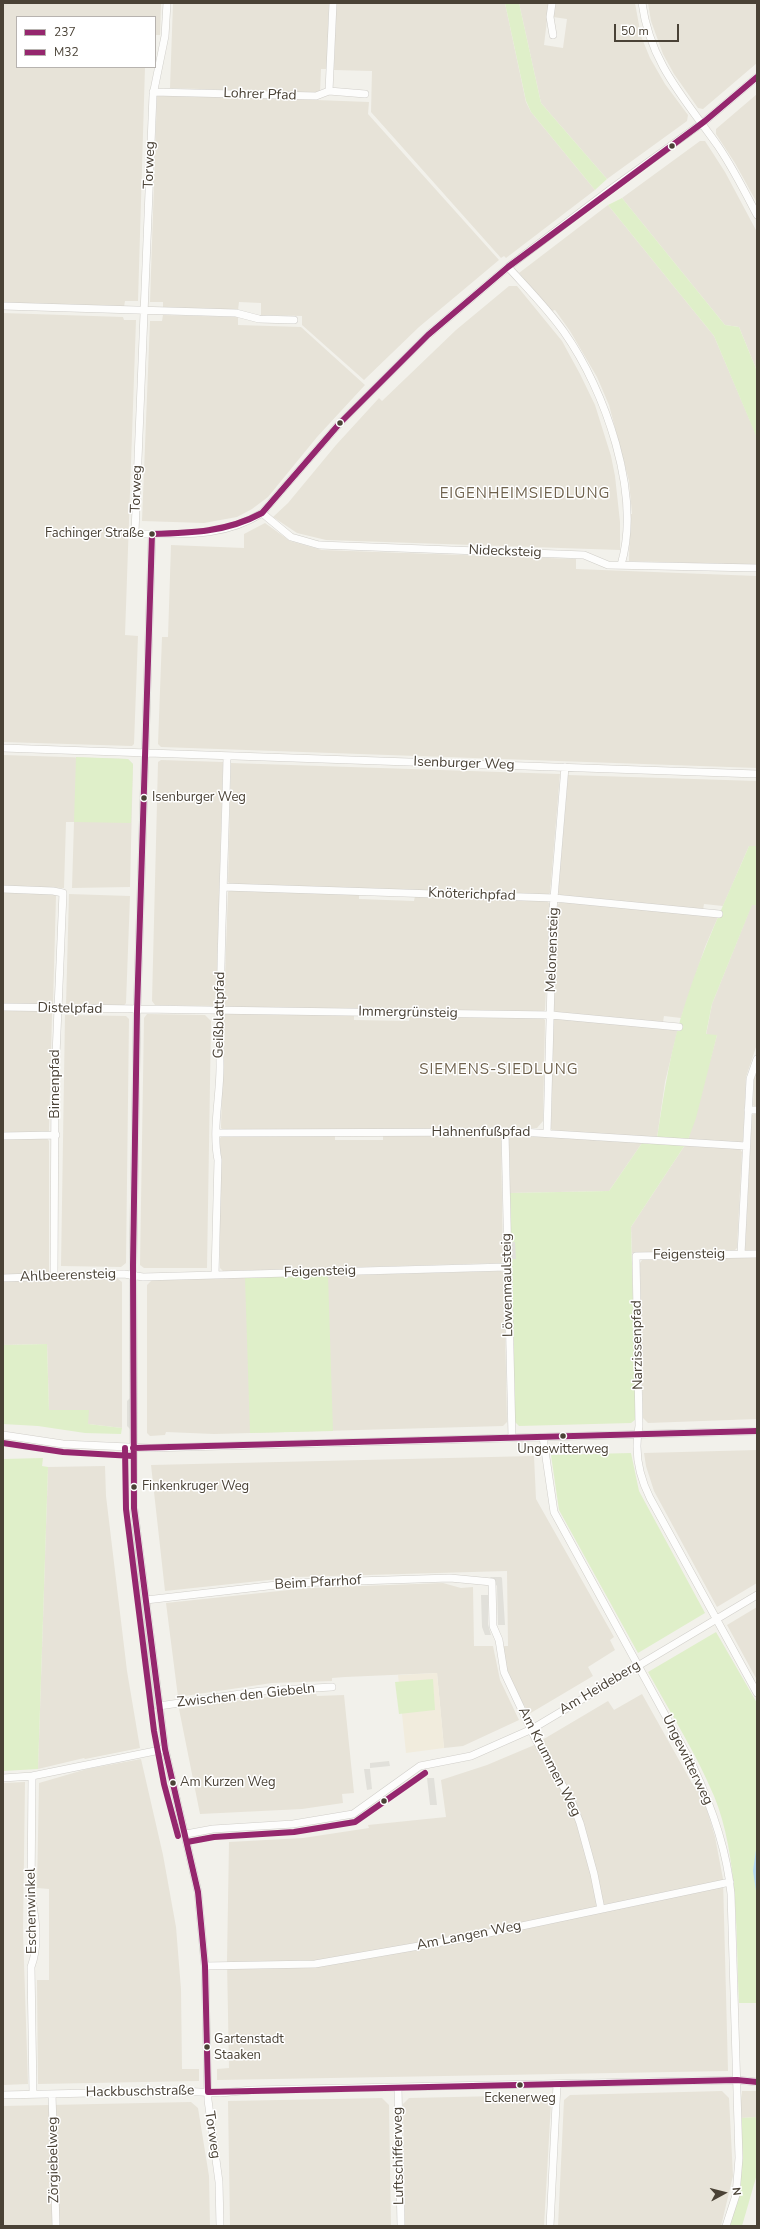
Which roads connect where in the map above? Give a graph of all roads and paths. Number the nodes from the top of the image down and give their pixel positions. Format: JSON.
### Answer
{"nodes":[{"id":1,"x":167,"y":3,"type":"edge"},
{"id":2,"x":333,"y":3,"type":"edge"},
{"id":3,"x":552,"y":3,"type":"edge"},
{"id":4,"x":642,"y":3,"type":"edge"},
{"id":5,"x":553,"y":35,"type":"dead end"},
{"id":6,"x":757,"y":77,"type":"edge"},
{"id":7,"x":329,"y":91,"type":"junction"},
{"id":8,"x":153,"y":92,"type":"junction"},
{"id":9,"x":365,"y":94,"type":"dead end"},
{"id":10,"x":701,"y":124,"type":"junction"},
{"id":11,"x":757,"y":215,"type":"edge"},
{"id":12,"x":508,"y":267,"type":"junction"},
{"id":13,"x":3,"y":306,"type":"edge"},
{"id":14,"x":144,"y":310,"type":"junction"},
{"id":15,"x":294,"y":320,"type":"dead end"},
{"id":16,"x":262,"y":513,"type":"junction"},
{"id":17,"x":152,"y":534,"type":"junction"},
{"id":18,"x":621,"y":565,"type":"junction"},
{"id":19,"x":757,"y":568,"type":"edge"},
{"id":20,"x":3,"y":748,"type":"edge"},
{"id":21,"x":144,"y":753,"type":"junction"},
{"id":22,"x":227,"y":756,"type":"junction"},
{"id":23,"x":565,"y":767,"type":"junction"},
{"id":24,"x":757,"y":774,"type":"edge"},
{"id":25,"x":224,"y":887,"type":"junction"},
{"id":26,"x":3,"y":889,"type":"edge"},
{"id":27,"x":554,"y":898,"type":"junction"},
{"id":28,"x":719,"y":914,"type":"dead end"},
{"id":29,"x":3,"y":1008,"type":"edge"},
{"id":30,"x":57,"y":1009,"type":"junction"},
{"id":31,"x":137,"y":1010,"type":"junction"},
{"id":32,"x":219,"y":1011,"type":"junction"},
{"id":33,"x":551,"y":1015,"type":"junction"},
{"id":34,"x":679,"y":1027,"type":"dead end"},
{"id":35,"x":757,"y":1059,"type":"edge"},
{"id":36,"x":748,"y":1110,"type":"junction"},
{"id":37,"x":757,"y":1110,"type":"edge"},
{"id":38,"x":505,"y":1132,"type":"junction"},
{"id":39,"x":216,"y":1133,"type":"junction"},
{"id":40,"x":547,"y":1133,"type":"junction"},
{"id":41,"x":56,"y":1135,"type":"junction"},
{"id":42,"x":3,"y":1136,"type":"edge"},
{"id":43,"x":746,"y":1146,"type":"junction"},
{"id":44,"x":741,"y":1254,"type":"junction"},
{"id":45,"x":757,"y":1254,"type":"edge"},
{"id":46,"x":636,"y":1256,"type":"joint"},
{"id":47,"x":507,"y":1267,"type":"junction"},
{"id":48,"x":133,"y":1275,"type":"junction"},
{"id":49,"x":215,"y":1275,"type":"junction"},
{"id":50,"x":54,"y":1276,"type":"junction"},
{"id":51,"x":3,"y":1278,"type":"edge"},
{"id":52,"x":757,"y":1431,"type":"edge"},
{"id":53,"x":638,"y":1434,"type":"junction"},
{"id":54,"x":3,"y":1435,"type":"edge"},
{"id":55,"x":544,"y":1437,"type":"junction"},
{"id":56,"x":512,"y":1438,"type":"junction"},
{"id":57,"x":133,"y":1448,"type":"junction"},
{"id":58,"x":492,"y":1582,"type":"joint"},
{"id":59,"x":757,"y":1595,"type":"edge"},
{"id":60,"x":146,"y":1600,"type":"junction"},
{"id":61,"x":717,"y":1619,"type":"junction"},
{"id":62,"x":638,"y":1666,"type":"junction"},
{"id":63,"x":332,"y":1687,"type":"dead end"},
{"id":64,"x":757,"y":1693,"type":"edge"},
{"id":65,"x":159,"y":1706,"type":"junction"},
{"id":66,"x":532,"y":1729,"type":"junction"},
{"id":67,"x":165,"y":1749,"type":"junction"},
{"id":68,"x":32,"y":1776,"type":"junction"},
{"id":69,"x":3,"y":1778,"type":"edge"},
{"id":70,"x":186,"y":1834,"type":"junction"},
{"id":71,"x":730,"y":1882,"type":"junction"},
{"id":72,"x":601,"y":1909,"type":"junction"},
{"id":73,"x":205,"y":1966,"type":"junction"},
{"id":74,"x":737,"y":2080,"type":"junction"},
{"id":75,"x":757,"y":2082,"type":"edge"},
{"id":76,"x":557,"y":2084,"type":"junction"},
{"id":77,"x":398,"y":2087,"type":"junction"},
{"id":78,"x":208,"y":2092,"type":"junction"},
{"id":79,"x":33,"y":2094,"type":"junction"},
{"id":80,"x":52,"y":2094,"type":"junction"},
{"id":81,"x":3,"y":2095,"type":"edge"},
{"id":82,"x":56,"y":2226,"type":"edge"},
{"id":83,"x":220,"y":2226,"type":"edge"},
{"id":84,"x":401,"y":2226,"type":"edge"},
{"id":85,"x":550,"y":2226,"type":"edge"},
{"id":86,"x":726,"y":2226,"type":"edge"}],
"edges":[{"from":1,"to":8,"type":"street","name":"Torweg"},
{"from":2,"to":7,"type":"street"},
{"from":3,"to":5,"type":"street"},
{"from":4,"to":10,"type":"street"},
{"from":6,"to":10,"type":"street"},
{"from":7,"to":8,"type":"street","name":"Lohrer Pfad"},
{"from":7,"to":9,"type":"street","name":"Lohrer Pfad"},
{"from":8,"to":14,"type":"street","name":"Torweg"},
{"from":10,"to":11,"type":"street"},
{"from":10,"to":12,"type":"street"},
{"from":12,"to":16,"type":"street"},
{"from":12,"to":18,"type":"street"},
{"from":13,"to":14,"type":"street"},
{"from":14,"to":15,"type":"street"},
{"from":14,"to":17,"type":"street","name":"Torweg"},
{"from":16,"to":17,"type":"street"},
{"from":16,"to":18,"type":"street","name":"Nidecksteig"},
{"from":17,"to":21,"type":"street","name":"Torweg"},
{"from":18,"to":19,"type":"street","name":"Nidecksteig"},
{"from":20,"to":21,"type":"street","name":"Isenburger Weg"},
{"from":21,"to":22,"type":"street","name":"Isenburger Weg"},
{"from":21,"to":31,"type":"street","name":"Torweg"},
{"from":22,"to":23,"type":"street","name":"Isenburger Weg"},
{"from":22,"to":25,"type":"street","name":"Geißblattpfad"},
{"from":23,"to":24,"type":"street","name":"Isenburger Weg"},
{"from":23,"to":27,"type":"street","name":"Melonensteig"},
{"from":25,"to":27,"type":"street","name":"Knöterichpfad"},
{"from":25,"to":32,"type":"street","name":"Geißblattpfad"},
{"from":26,"to":30,"type":"street","name":"Birnenpfad"},
{"from":27,"to":28,"type":"street","name":"Knöterichpfad"},
{"from":27,"to":33,"type":"street","name":"Melonensteig"},
{"from":29,"to":30,"type":"street","name":"Distelpfad"},
{"from":30,"to":31,"type":"street","name":"Distelpfad"},
{"from":30,"to":41,"type":"street","name":"Birnenpfad"},
{"from":31,"to":32,"type":"street","name":"Immergrünsteig"},
{"from":31,"to":48,"type":"street","name":"Torweg"},
{"from":32,"to":33,"type":"street","name":"Immergrünsteig"},
{"from":32,"to":39,"type":"street","name":"Geißblattpfad"},
{"from":33,"to":34,"type":"street","name":"Immergrünsteig"},
{"from":33,"to":40,"type":"street","name":"Melonensteig"},
{"from":35,"to":36,"type":"street"},
{"from":36,"to":37,"type":"street"},
{"from":36,"to":43,"type":"street"},
{"from":38,"to":39,"type":"street","name":"Hahnenfußpfad"},
{"from":38,"to":40,"type":"street","name":"Hahnenfußpfad"},
{"from":38,"to":47,"type":"street","name":"Löwenmaulsteig"},
{"from":39,"to":49,"type":"street","name":"Geißblattpfad"},
{"from":40,"to":43,"type":"street","name":"Hahnenfußpfad"},
{"from":41,"to":42,"type":"street"},
{"from":41,"to":50,"type":"street","name":"Birnenpfad"},
{"from":43,"to":44,"type":"street"},
{"from":44,"to":45,"type":"street","name":"Feigensteig"},
{"from":44,"to":46,"type":"street","name":"Feigensteig"},
{"from":46,"to":53,"type":"street","name":"Narzissenpfad"},
{"from":47,"to":49,"type":"street","name":"Feigensteig"},
{"from":47,"to":56,"type":"street","name":"Löwenmaulsteig"},
{"from":48,"to":49,"type":"street","name":"Feigensteig"},
{"from":48,"to":50,"type":"street","name":"Ahlbeerensteig"},
{"from":48,"to":57,"type":"street","name":"Torweg"},
{"from":50,"to":51,"type":"street","name":"Ahlbeerensteig"},
{"from":52,"to":53,"type":"street"},
{"from":53,"to":55,"type":"street"},
{"from":53,"to":61,"type":"street"},
{"from":54,"to":57,"type":"street"},
{"from":55,"to":56,"type":"street"},
{"from":55,"to":62,"type":"street","name":"Ungewitterweg"},
{"from":56,"to":57,"type":"street"},
{"from":57,"to":60,"type":"street","name":"Torweg"},
{"from":58,"to":60,"type":"street","name":"Beim Pfarrhof"},
{"from":58,"to":66,"type":"street","name":"Am Krummen Weg"},
{"from":59,"to":61,"type":"street","name":"Am Heideberg"},
{"from":60,"to":65,"type":"street","name":"Torweg"},
{"from":61,"to":62,"type":"street","name":"Am Heideberg"},
{"from":61,"to":64,"type":"street"},
{"from":62,"to":66,"type":"street","name":"Am Heideberg"},
{"from":62,"to":71,"type":"street","name":"Ungewitterweg"},
{"from":63,"to":65,"type":"street","name":"Zwischen den Giebeln"},
{"from":65,"to":67,"type":"street","name":"Torweg"},
{"from":66,"to":70,"type":"street","name":"Am Heideberg"},
{"from":66,"to":72,"type":"street","name":"Am Krummen Weg"},
{"from":67,"to":68,"type":"street"},
{"from":67,"to":70,"type":"street","name":"Torweg"},
{"from":68,"to":69,"type":"street"},
{"from":68,"to":79,"type":"street","name":"Eschenwinkel"},
{"from":70,"to":73,"type":"street","name":"Torweg"},
{"from":71,"to":72,"type":"street","name":"Am Langen Weg"},
{"from":71,"to":74,"type":"street","name":"Ungewitterweg"},
{"from":72,"to":73,"type":"street","name":"Am Langen Weg"},
{"from":73,"to":78,"type":"street","name":"Torweg"},
{"from":74,"to":75,"type":"street","name":"Hackbuschstraße"},
{"from":74,"to":76,"type":"street","name":"Hackbuschstraße"},
{"from":74,"to":86,"type":"street","name":"Ungewitterweg"},
{"from":76,"to":77,"type":"street","name":"Hackbuschstraße"},
{"from":76,"to":85,"type":"street"},
{"from":77,"to":78,"type":"street","name":"Hackbuschstraße"},
{"from":77,"to":84,"type":"street","name":"Luftschifferweg"},
{"from":78,"to":80,"type":"street","name":"Hackbuschstraße"},
{"from":78,"to":83,"type":"street","name":"Torweg"},
{"from":79,"to":80,"type":"street","name":"Hackbuschstraße"},
{"from":79,"to":81,"type":"street","name":"Hackbuschstraße"},
{"from":80,"to":82,"type":"street","name":"Zörgiebelweg"}]}
